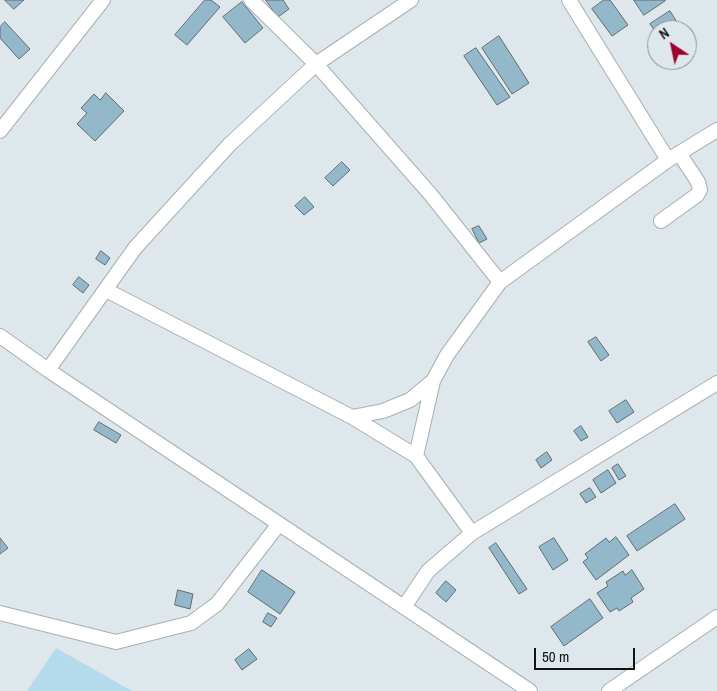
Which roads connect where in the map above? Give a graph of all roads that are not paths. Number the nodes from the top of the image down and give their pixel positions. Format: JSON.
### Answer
{"nodes":[{"id":1,"x":103,"y":0,"type":"edge"},
{"id":2,"x":250,"y":0,"type":"edge"},
{"id":3,"x":411,"y":0,"type":"edge"},
{"id":4,"x":569,"y":0,"type":"edge"},
{"id":5,"x":316,"y":64,"type":"junction"},
{"id":6,"x":0,"y":130,"type":"edge"},
{"id":7,"x":717,"y":130,"type":"edge"},
{"id":8,"x":674,"y":156,"type":"junction"},
{"id":9,"x":661,"y":221,"type":"dead end"},
{"id":10,"x":500,"y":282,"type":"junction"},
{"id":11,"x":106,"y":290,"type":"junction"},
{"id":12,"x":0,"y":336,"type":"edge"},
{"id":13,"x":48,"y":370,"type":"junction"},
{"id":14,"x":433,"y":381,"type":"junction"},
{"id":15,"x":717,"y":383,"type":"edge"},
{"id":16,"x":352,"y":417,"type":"junction"},
{"id":17,"x":416,"y":456,"type":"junction"},
{"id":18,"x":279,"y":524,"type":"junction"},
{"id":19,"x":472,"y":532,"type":"junction"},
{"id":20,"x":404,"y":607,"type":"junction"},
{"id":21,"x":0,"y":613,"type":"edge"},
{"id":22,"x":717,"y":616,"type":"edge"},
{"id":23,"x":530,"y":691,"type":"edge"},
{"id":24,"x":609,"y":691,"type":"edge"}],
"edges":[{"from":1,"to":6,"type":"street"},
{"from":2,"to":5,"type":"street"},
{"from":3,"to":5,"type":"street"},
{"from":4,"to":8,"type":"street"},
{"from":5,"to":10,"type":"street"},
{"from":5,"to":11,"type":"street"},
{"from":7,"to":8,"type":"street"},
{"from":8,"to":9,"type":"street"},
{"from":8,"to":10,"type":"street"},
{"from":10,"to":14,"type":"street"},
{"from":11,"to":13,"type":"street"},
{"from":11,"to":16,"type":"street"},
{"from":12,"to":13,"type":"street"},
{"from":13,"to":18,"type":"street"},
{"from":14,"to":16,"type":"street"},
{"from":14,"to":17,"type":"street"},
{"from":15,"to":19,"type":"street"},
{"from":16,"to":17,"type":"street"},
{"from":17,"to":19,"type":"street"},
{"from":18,"to":20,"type":"street"},
{"from":18,"to":21,"type":"street"},
{"from":19,"to":20,"type":"street"},
{"from":20,"to":23,"type":"street"},
{"from":22,"to":24,"type":"street"}]}
